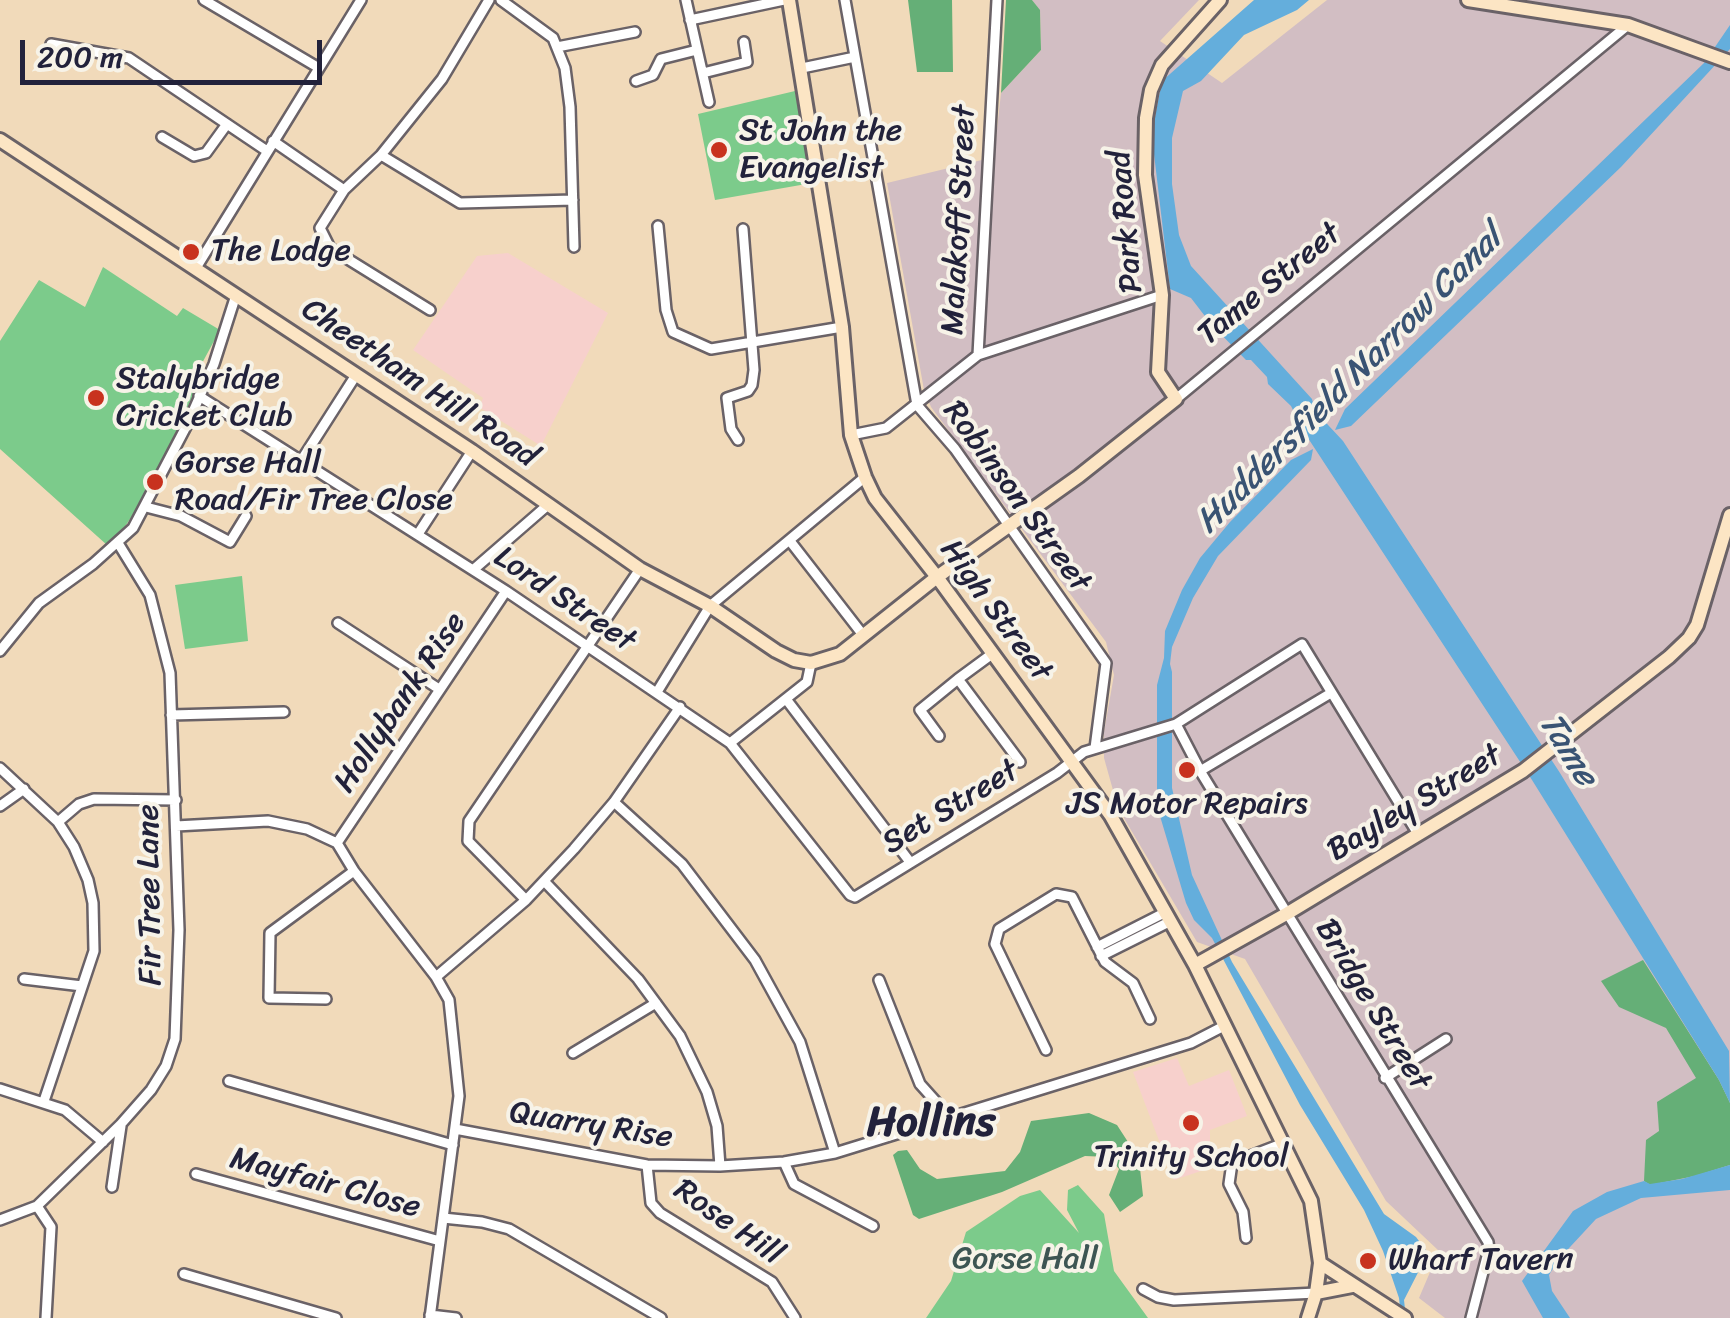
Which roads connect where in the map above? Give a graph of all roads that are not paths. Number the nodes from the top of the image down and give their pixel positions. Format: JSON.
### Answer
{"nodes":[{"id":1,"x":204,"y":0,"type":"edge"},
{"id":2,"x":361,"y":0,"type":"edge"},
{"id":3,"x":489,"y":0,"type":"edge"},
{"id":4,"x":501,"y":0,"type":"edge"},
{"id":5,"x":686,"y":0,"type":"edge"},
{"id":6,"x":787,"y":0,"type":"edge"},
{"id":7,"x":844,"y":0,"type":"edge"},
{"id":8,"x":997,"y":0,"type":"edge"},
{"id":9,"x":1220,"y":0,"type":"edge"},
{"id":10,"x":1468,"y":0,"type":"edge"},
{"id":11,"x":690,"y":20,"type":"junction"},
{"id":12,"x":1628,"y":25,"type":"junction"},
{"id":13,"x":635,"y":32,"type":"dead end"},
{"id":14,"x":744,"y":42,"type":"dead end"},
{"id":15,"x":51,"y":44,"type":"dead end"},
{"id":16,"x":556,"y":47,"type":"junction"},
{"id":17,"x":697,"y":50,"type":"junction"},
{"id":18,"x":855,"y":57,"type":"junction"},
{"id":19,"x":1730,"y":62,"type":"edge"},
{"id":20,"x":319,"y":68,"type":"junction"},
{"id":21,"x":802,"y":68,"type":"junction"},
{"id":22,"x":702,"y":74,"type":"junction"},
{"id":23,"x":636,"y":81,"type":"dead end"},
{"id":24,"x":709,"y":102,"type":"dead end"},
{"id":25,"x":227,"y":124,"type":"junction"},
{"id":26,"x":162,"y":137,"type":"dead end"},
{"id":27,"x":0,"y":140,"type":"edge"},
{"id":28,"x":270,"y":146,"type":"junction"},
{"id":29,"x":381,"y":155,"type":"junction"},
{"id":30,"x":344,"y":190,"type":"junction"},
{"id":31,"x":572,"y":200,"type":"junction"},
{"id":32,"x":658,"y":226,"type":"dead end"},
{"id":33,"x":742,"y":229,"type":"dead end"},
{"id":34,"x":574,"y":247,"type":"dead end"},
{"id":35,"x":196,"y":268,"type":"junction"},
{"id":36,"x":236,"y":294,"type":"junction"},
{"id":37,"x":1162,"y":295,"type":"junction"},
{"id":38,"x":430,"y":310,"type":"dead end"},
{"id":39,"x":842,"y":327,"type":"junction"},
{"id":40,"x":752,"y":342,"type":"junction"},
{"id":41,"x":978,"y":355,"type":"junction"},
{"id":42,"x":356,"y":375,"type":"junction"},
{"id":43,"x":200,"y":396,"type":"junction"},
{"id":44,"x":1176,"y":399,"type":"junction"},
{"id":45,"x":917,"y":405,"type":"junction"},
{"id":46,"x":851,"y":436,"type":"junction"},
{"id":47,"x":738,"y":440,"type":"dead end"},
{"id":48,"x":472,"y":451,"type":"junction"},
{"id":49,"x":301,"y":461,"type":"junction"},
{"id":50,"x":865,"y":477,"type":"junction"},
{"id":51,"x":549,"y":504,"type":"junction"},
{"id":52,"x":146,"y":507,"type":"junction"},
{"id":53,"x":1730,"y":515,"type":"edge"},
{"id":54,"x":246,"y":516,"type":"dead end"},
{"id":55,"x":1009,"y":528,"type":"junction"},
{"id":56,"x":418,"y":534,"type":"junction"},
{"id":57,"x":790,"y":541,"type":"junction"},
{"id":58,"x":118,"y":543,"type":"junction"},
{"id":59,"x":640,"y":569,"type":"junction"},
{"id":60,"x":472,"y":570,"type":"junction"},
{"id":61,"x":938,"y":577,"type":"junction"},
{"id":62,"x":506,"y":591,"type":"junction"},
{"id":63,"x":710,"y":606,"type":"junction"},
{"id":64,"x":338,"y":622,"type":"dead end"},
{"id":65,"x":863,"y":636,"type":"junction"},
{"id":66,"x":589,"y":647,"type":"junction"},
{"id":67,"x":0,"y":650,"type":"edge"},
{"id":68,"x":992,"y":654,"type":"junction"},
{"id":69,"x":811,"y":663,"type":"junction"},
{"id":70,"x":958,"y":678,"type":"junction"},
{"id":71,"x":439,"y":689,"type":"junction"},
{"id":72,"x":657,"y":692,"type":"junction"},
{"id":73,"x":1331,"y":693,"type":"junction"},
{"id":74,"x":786,"y":699,"type":"junction"},
{"id":75,"x":680,"y":707,"type":"junction"},
{"id":76,"x":284,"y":712,"type":"dead end"},
{"id":77,"x":171,"y":715,"type":"junction"},
{"id":78,"x":1176,"y":724,"type":"junction"},
{"id":79,"x":940,"y":736,"type":"dead end"},
{"id":80,"x":730,"y":743,"type":"junction"},
{"id":81,"x":1095,"y":748,"type":"junction"},
{"id":82,"x":1072,"y":761,"type":"junction"},
{"id":83,"x":1020,"y":762,"type":"dead end"},
{"id":84,"x":0,"y":768,"type":"edge"},
{"id":85,"x":1200,"y":771,"type":"junction"},
{"id":86,"x":24,"y":790,"type":"junction"},
{"id":87,"x":176,"y":800,"type":"junction"},
{"id":88,"x":614,"y":802,"type":"junction"},
{"id":89,"x":0,"y":806,"type":"edge"},
{"id":90,"x":58,"y":822,"type":"junction"},
{"id":91,"x":176,"y":826,"type":"junction"},
{"id":92,"x":1418,"y":834,"type":"junction"},
{"id":93,"x":337,"y":843,"type":"junction"},
{"id":94,"x":910,"y":862,"type":"junction"},
{"id":95,"x":354,"y":871,"type":"junction"},
{"id":96,"x":544,"y":881,"type":"junction"},
{"id":97,"x":855,"y":897,"type":"joint"},
{"id":98,"x":526,"y":900,"type":"junction"},
{"id":99,"x":1288,"y":913,"type":"junction"},
{"id":100,"x":1168,"y":916,"type":"junction"},
{"id":101,"x":1099,"y":951,"type":"junction"},
{"id":102,"x":1195,"y":965,"type":"junction"},
{"id":103,"x":436,"y":977,"type":"junction"},
{"id":104,"x":24,"y":979,"type":"dead end"},
{"id":105,"x":879,"y":980,"type":"dead end"},
{"id":106,"x":82,"y":986,"type":"junction"},
{"id":107,"x":326,"y":1000,"type":"dead end"},
{"id":108,"x":656,"y":1003,"type":"junction"},
{"id":109,"x":1150,"y":1019,"type":"dead end"},
{"id":110,"x":1224,"y":1026,"type":"junction"},
{"id":111,"x":1446,"y":1039,"type":"dead end"},
{"id":112,"x":1046,"y":1050,"type":"dead end"},
{"id":113,"x":573,"y":1053,"type":"dead end"},
{"id":114,"x":1386,"y":1078,"type":"junction"},
{"id":115,"x":229,"y":1081,"type":"dead end"},
{"id":116,"x":0,"y":1090,"type":"edge"},
{"id":117,"x":44,"y":1101,"type":"junction"},
{"id":118,"x":944,"y":1119,"type":"junction"},
{"id":119,"x":121,"y":1124,"type":"junction"},
{"id":120,"x":455,"y":1128,"type":"junction"},
{"id":121,"x":104,"y":1142,"type":"junction"},
{"id":122,"x":1284,"y":1143,"type":"junction"},
{"id":123,"x":453,"y":1145,"type":"junction"},
{"id":124,"x":835,"y":1153,"type":"junction"},
{"id":125,"x":784,"y":1162,"type":"junction"},
{"id":126,"x":648,"y":1165,"type":"junction"},
{"id":127,"x":720,"y":1166,"type":"junction"},
{"id":128,"x":196,"y":1174,"type":"dead end"},
{"id":129,"x":112,"y":1187,"type":"dead end"},
{"id":130,"x":37,"y":1206,"type":"junction"},
{"id":131,"x":443,"y":1218,"type":"junction"},
{"id":132,"x":0,"y":1220,"type":"edge"},
{"id":133,"x":873,"y":1226,"type":"dead end"},
{"id":134,"x":1246,"y":1238,"type":"dead end"},
{"id":135,"x":440,"y":1241,"type":"junction"},
{"id":136,"x":1320,"y":1263,"type":"junction"},
{"id":137,"x":184,"y":1274,"type":"dead end"},
{"id":138,"x":1352,"y":1286,"type":"junction"},
{"id":139,"x":1143,"y":1290,"type":"dead end"},
{"id":140,"x":1316,"y":1293,"type":"junction"},
{"id":141,"x":1164,"y":1298,"type":"junction"},
{"id":142,"x":1156,"y":1309,"type":"dead end"},
{"id":143,"x":430,"y":1316,"type":"edge"},
{"id":144,"x":46,"y":1318,"type":"edge"},
{"id":145,"x":336,"y":1318,"type":"edge"},
{"id":146,"x":456,"y":1318,"type":"edge"},
{"id":147,"x":660,"y":1318,"type":"edge"},
{"id":148,"x":794,"y":1318,"type":"edge"},
{"id":149,"x":1308,"y":1318,"type":"edge"},
{"id":150,"x":1406,"y":1318,"type":"edge"},
{"id":151,"x":1471,"y":1318,"type":"edge"}],
"edges":[{"from":1,"to":20,"type":"street"},
{"from":2,"to":20,"type":"street"},
{"from":3,"to":29,"type":"street"},
{"from":4,"to":16,"type":"street"},
{"from":5,"to":11,"type":"street"},
{"from":6,"to":11,"type":"street"},
{"from":6,"to":21,"type":"main road","name":"High Street"},
{"from":7,"to":18,"type":"street","name":"Robinson Street"},
{"from":8,"to":41,"type":"street","name":"Malakoff Street"},
{"from":9,"to":37,"type":"main road","name":"Park Road"},
{"from":10,"to":12,"type":"main road"},
{"from":11,"to":17,"type":"street"},
{"from":12,"to":19,"type":"main road"},
{"from":12,"to":44,"type":"street","name":"Tame Street"},
{"from":13,"to":16,"type":"street"},
{"from":14,"to":22,"type":"street"},
{"from":15,"to":25,"type":"street"},
{"from":16,"to":31,"type":"street"},
{"from":17,"to":22,"type":"street"},
{"from":17,"to":23,"type":"street"},
{"from":18,"to":21,"type":"street"},
{"from":18,"to":45,"type":"street","name":"Robinson Street"},
{"from":20,"to":28,"type":"street"},
{"from":21,"to":39,"type":"main road","name":"High Street"},
{"from":22,"to":24,"type":"street"},
{"from":25,"to":26,"type":"street"},
{"from":25,"to":28,"type":"street"},
{"from":27,"to":35,"type":"main road","name":"Cheetham Hill Road"},
{"from":28,"to":30,"type":"street"},
{"from":28,"to":35,"type":"street"},
{"from":29,"to":30,"type":"street"},
{"from":29,"to":31,"type":"street"},
{"from":30,"to":38,"type":"street"},
{"from":31,"to":34,"type":"street"},
{"from":32,"to":40,"type":"street"},
{"from":33,"to":40,"type":"street"},
{"from":35,"to":36,"type":"main road","name":"Cheetham Hill Road"},
{"from":36,"to":42,"type":"main road","name":"Cheetham Hill Road"},
{"from":36,"to":43,"type":"street"},
{"from":37,"to":41,"type":"street"},
{"from":37,"to":44,"type":"main road","name":"Park Road"},
{"from":39,"to":40,"type":"street"},
{"from":39,"to":46,"type":"main road","name":"High Street"},
{"from":40,"to":47,"type":"street"},
{"from":41,"to":45,"type":"street"},
{"from":42,"to":48,"type":"main road","name":"Cheetham Hill Road"},
{"from":42,"to":49,"type":"street"},
{"from":43,"to":49,"type":"street","name":"Lord Street"},
{"from":43,"to":52,"type":"street"},
{"from":44,"to":55,"type":"main road","name":"Tame Street"},
{"from":45,"to":46,"type":"street"},
{"from":45,"to":55,"type":"street","name":"Robinson Street"},
{"from":46,"to":50,"type":"main road","name":"High Street"},
{"from":48,"to":51,"type":"main road","name":"Cheetham Hill Road"},
{"from":48,"to":56,"type":"street"},
{"from":49,"to":56,"type":"street","name":"Lord Street"},
{"from":50,"to":57,"type":"street"},
{"from":50,"to":61,"type":"main road","name":"High Street"},
{"from":51,"to":59,"type":"main road","name":"Cheetham Hill Road"},
{"from":51,"to":60,"type":"street"},
{"from":52,"to":54,"type":"street"},
{"from":52,"to":58,"type":"street"},
{"from":53,"to":92,"type":"main road","name":"Bayley Street"},
{"from":55,"to":61,"type":"main road","name":"Tame Street"},
{"from":55,"to":81,"type":"street","name":"Robinson Street"},
{"from":56,"to":60,"type":"street","name":"Lord Street"},
{"from":57,"to":63,"type":"street"},
{"from":57,"to":65,"type":"street"},
{"from":58,"to":67,"type":"street"},
{"from":58,"to":77,"type":"street","name":"Fir Tree Lane"},
{"from":59,"to":63,"type":"main road","name":"Cheetham Hill Road"},
{"from":59,"to":66,"type":"street"},
{"from":60,"to":62,"type":"street","name":"Lord Street"},
{"from":61,"to":65,"type":"main road","name":"Tame Street"},
{"from":61,"to":68,"type":"main road","name":"High Street"},
{"from":62,"to":66,"type":"street","name":"Lord Street"},
{"from":62,"to":71,"type":"street","name":"Hollybank Rise"},
{"from":63,"to":69,"type":"main road","name":"Cheetham Hill Road"},
{"from":63,"to":72,"type":"street"},
{"from":64,"to":71,"type":"street"},
{"from":65,"to":69,"type":"main road","name":"Tame Street"},
{"from":66,"to":72,"type":"street","name":"Lord Street"},
{"from":66,"to":98,"type":"street"},
{"from":68,"to":70,"type":"street"},
{"from":68,"to":82,"type":"main road","name":"High Street"},
{"from":69,"to":74,"type":"street"},
{"from":70,"to":79,"type":"street"},
{"from":70,"to":83,"type":"street"},
{"from":71,"to":93,"type":"street","name":"Hollybank Rise"},
{"from":72,"to":75,"type":"street","name":"Lord Street"},
{"from":73,"to":78,"type":"street","name":"Set Street"},
{"from":73,"to":85,"type":"street"},
{"from":73,"to":92,"type":"street"},
{"from":74,"to":80,"type":"street"},
{"from":74,"to":94,"type":"street"},
{"from":75,"to":80,"type":"street","name":"Lord Street"},
{"from":75,"to":88,"type":"street"},
{"from":76,"to":77,"type":"street"},
{"from":77,"to":87,"type":"street","name":"Fir Tree Lane"},
{"from":78,"to":81,"type":"street","name":"Set Street"},
{"from":78,"to":85,"type":"street","name":"Bridge Street"},
{"from":80,"to":97,"type":"street","name":"Lord Street"},
{"from":81,"to":82,"type":"street","name":"Set Street"},
{"from":82,"to":94,"type":"street","name":"Set Street"},
{"from":82,"to":100,"type":"main road","name":"High Street"},
{"from":84,"to":86,"type":"street"},
{"from":85,"to":99,"type":"street","name":"Bridge Street"},
{"from":86,"to":89,"type":"street"},
{"from":86,"to":90,"type":"street"},
{"from":87,"to":90,"type":"street"},
{"from":87,"to":91,"type":"street","name":"Fir Tree Lane"},
{"from":88,"to":96,"type":"street"},
{"from":88,"to":124,"type":"street"},
{"from":90,"to":106,"type":"street"},
{"from":91,"to":93,"type":"street"},
{"from":91,"to":119,"type":"street","name":"Fir Tree Lane"},
{"from":92,"to":99,"type":"main road","name":"Bayley Street"},
{"from":93,"to":95,"type":"street"},
{"from":94,"to":97,"type":"street","name":"Set Street"},
{"from":95,"to":103,"type":"street"},
{"from":95,"to":107,"type":"street"},
{"from":96,"to":98,"type":"street"},
{"from":96,"to":108,"type":"street"},
{"from":98,"to":103,"type":"street"},
{"from":99,"to":102,"type":"main road","name":"Bayley Street"},
{"from":99,"to":114,"type":"street","name":"Bridge Street"},
{"from":100,"to":101,"type":"street"},
{"from":100,"to":102,"type":"main road","name":"High Street"},
{"from":101,"to":109,"type":"street"},
{"from":101,"to":112,"type":"street"},
{"from":102,"to":110,"type":"main road","name":"High Street"},
{"from":103,"to":120,"type":"street"},
{"from":104,"to":106,"type":"street"},
{"from":105,"to":118,"type":"street"},
{"from":106,"to":117,"type":"street"},
{"from":108,"to":113,"type":"street"},
{"from":108,"to":127,"type":"street"},
{"from":110,"to":118,"type":"street","name":"Quarry Rise"},
{"from":110,"to":122,"type":"main road","name":"High Street"},
{"from":111,"to":114,"type":"street"},
{"from":114,"to":151,"type":"street","name":"Bridge Street"},
{"from":115,"to":123,"type":"street"},
{"from":116,"to":117,"type":"street"},
{"from":117,"to":121,"type":"street"},
{"from":118,"to":124,"type":"street","name":"Quarry Rise"},
{"from":119,"to":121,"type":"street","name":"Fir Tree Lane"},
{"from":119,"to":129,"type":"street"},
{"from":120,"to":123,"type":"street"},
{"from":120,"to":126,"type":"street","name":"Quarry Rise"},
{"from":121,"to":130,"type":"street","name":"Fir Tree Lane"},
{"from":122,"to":134,"type":"street"},
{"from":122,"to":136,"type":"main road","name":"High Street"},
{"from":123,"to":131,"type":"street"},
{"from":124,"to":125,"type":"street","name":"Quarry Rise"},
{"from":125,"to":127,"type":"street","name":"Quarry Rise"},
{"from":125,"to":133,"type":"street"},
{"from":126,"to":127,"type":"street","name":"Quarry Rise"},
{"from":126,"to":148,"type":"street","name":"Rose Hill"},
{"from":128,"to":135,"type":"street","name":"Mayfair Close"},
{"from":130,"to":132,"type":"street"},
{"from":130,"to":144,"type":"street"},
{"from":131,"to":135,"type":"street"},
{"from":131,"to":147,"type":"street"},
{"from":135,"to":143,"type":"street"},
{"from":136,"to":138,"type":"main road"},
{"from":136,"to":140,"type":"main road"},
{"from":137,"to":145,"type":"street"},
{"from":138,"to":140,"type":"main road"},
{"from":138,"to":150,"type":"main road"},
{"from":139,"to":141,"type":"street"},
{"from":140,"to":141,"type":"street"},
{"from":140,"to":149,"type":"main road"},
{"from":141,"to":142,"type":"street"},
{"from":143,"to":146,"type":"street"}]}
